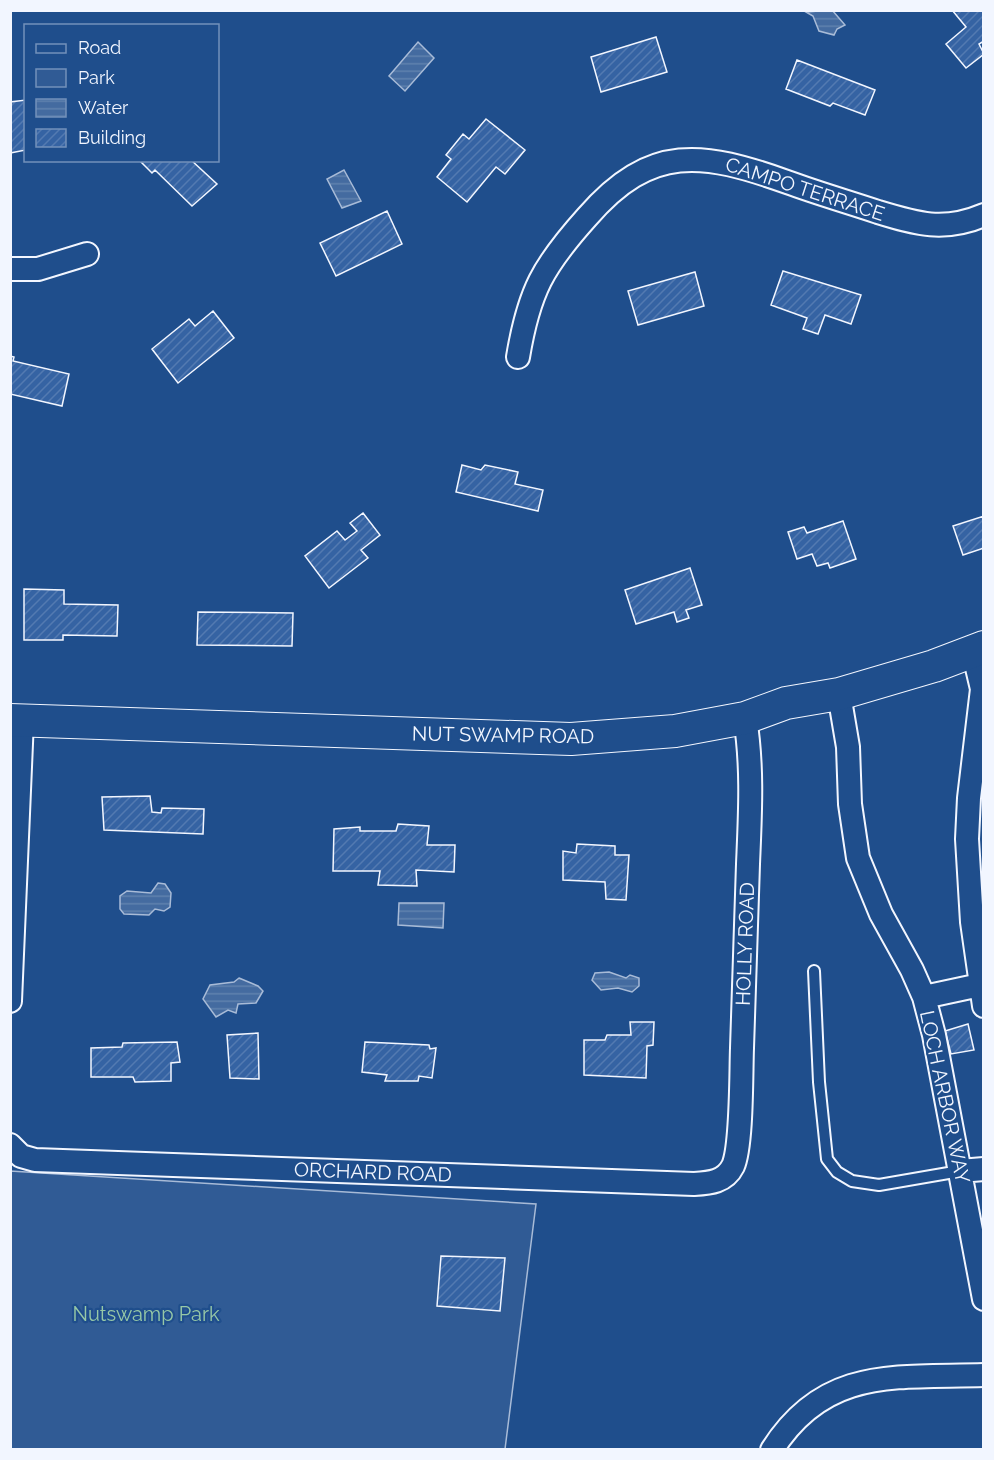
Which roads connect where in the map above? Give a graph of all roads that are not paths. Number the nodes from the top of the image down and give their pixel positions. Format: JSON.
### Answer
{"nodes":[{"id":1,"x":984,"y":214,"type":"edge"},
{"id":2,"x":87,"y":254,"type":"dead end"},
{"id":3,"x":10,"y":269,"type":"edge"},
{"id":4,"x":518,"y":357,"type":"dead end"},
{"id":5,"x":978,"y":649,"type":"edge"},
{"id":6,"x":839,"y":694,"type":"junction"},
{"id":7,"x":745,"y":718,"type":"junction"},
{"id":8,"x":16,"y":720,"type":"edge"},
{"id":9,"x":814,"y":971,"type":"dead end"},
{"id":10,"x":982,"y":996,"type":"edge"},
{"id":11,"x":924,"y":997,"type":"junction"},
{"id":12,"x":10,"y":1000,"type":"edge"},
{"id":13,"x":11,"y":1146,"type":"edge"},
{"id":14,"x":732,"y":1168,"type":"joint"},
{"id":15,"x":984,"y":1169,"type":"edge"},
{"id":16,"x":960,"y":1171,"type":"junction"},
{"id":17,"x":984,"y":1299,"type":"edge"},
{"id":18,"x":984,"y":1375,"type":"edge"},
{"id":19,"x":772,"y":1449,"type":"edge"}],
"edges":[{"from":1,"to":4,"type":"street","name":"CAMPO TERRACE"},
{"from":2,"to":3,"type":"street"},
{"from":5,"to":6,"type":"main road","name":"NUT SWAMP ROAD"},
{"from":5,"to":10,"type":"street"},
{"from":6,"to":7,"type":"main road","name":"NUT SWAMP ROAD"},
{"from":6,"to":11,"type":"street","name":"LOCH ARBOR WAY"},
{"from":7,"to":8,"type":"main road","name":"NUT SWAMP ROAD"},
{"from":7,"to":14,"type":"street","name":"HOLLY ROAD"},
{"from":8,"to":12,"type":"street"},
{"from":9,"to":16,"type":"lane"},
{"from":10,"to":11,"type":"street"},
{"from":11,"to":16,"type":"street","name":"LOCH ARBOR WAY"},
{"from":13,"to":14,"type":"street","name":"ORCHARD ROAD"},
{"from":15,"to":16,"type":"street"},
{"from":16,"to":17,"type":"street","name":"LOCH ARBOR WAY"},
{"from":18,"to":19,"type":"street"}]}
